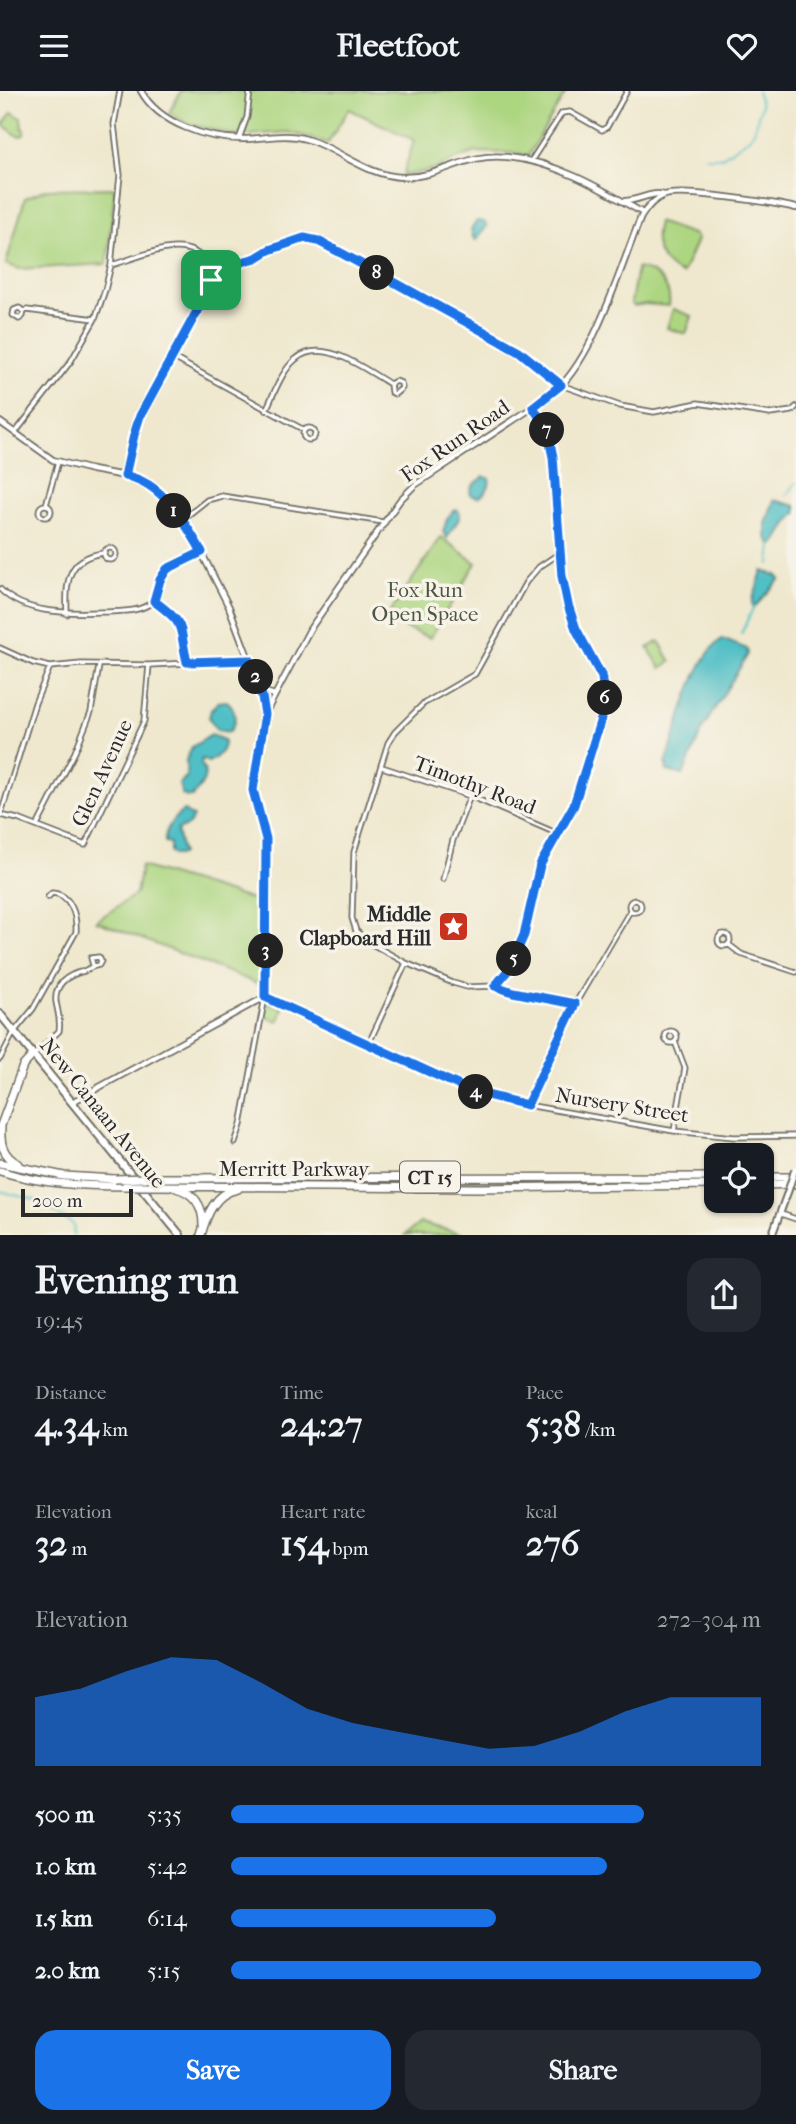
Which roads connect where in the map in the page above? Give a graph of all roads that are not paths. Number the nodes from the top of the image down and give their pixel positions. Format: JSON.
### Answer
{"nodes":[{"id":1,"x":120,"y":91,"type":"edge"},
{"id":2,"x":141,"y":91,"type":"edge"},
{"id":3,"x":250,"y":91,"type":"edge"},
{"id":4,"x":627,"y":91,"type":"edge"},
{"id":5,"x":239,"y":139,"type":"junction"},
{"id":6,"x":531,"y":161,"type":"junction"},
{"id":7,"x":664,"y":196,"type":"junction"},
{"id":8,"x":643,"y":198,"type":"junction"},
{"id":9,"x":621,"y":200,"type":"junction"},
{"id":10,"x":651,"y":204,"type":"junction"},
{"id":11,"x":796,"y":208,"type":"edge"},
{"id":12,"x":643,"y":213,"type":"junction"},
{"id":13,"x":111,"y":265,"type":"junction"},
{"id":14,"x":210,"y":271,"type":"junction"},
{"id":15,"x":24,"y":311,"type":"dead end"},
{"id":16,"x":95,"y":319,"type":"junction"},
{"id":17,"x":172,"y":358,"type":"junction"},
{"id":18,"x":390,"y":384,"type":"dead end"},
{"id":19,"x":561,"y":385,"type":"junction"},
{"id":20,"x":533,"y":407,"type":"junction"},
{"id":21,"x":796,"y":407,"type":"edge"},
{"id":22,"x":266,"y":410,"type":"junction"},
{"id":23,"x":0,"y":422,"type":"edge"},
{"id":24,"x":304,"y":431,"type":"dead end"},
{"id":25,"x":15,"y":433,"type":"junction"},
{"id":26,"x":58,"y":462,"type":"junction"},
{"id":27,"x":125,"y":476,"type":"junction"},
{"id":28,"x":46,"y":505,"type":"dead end"},
{"id":29,"x":182,"y":520,"type":"junction"},
{"id":30,"x":383,"y":522,"type":"junction"},
{"id":31,"x":202,"y":552,"type":"junction"},
{"id":32,"x":103,"y":553,"type":"dead end"},
{"id":33,"x":560,"y":553,"type":"junction"},
{"id":34,"x":1,"y":593,"type":"edge"},
{"id":35,"x":154,"y":601,"type":"junction"},
{"id":36,"x":67,"y":614,"type":"junction"},
{"id":37,"x":0,"y":648,"type":"edge"},
{"id":38,"x":250,"y":660,"type":"junction"},
{"id":39,"x":187,"y":662,"type":"junction"},
{"id":40,"x":99,"y":665,"type":"junction"},
{"id":41,"x":149,"y":665,"type":"junction"},
{"id":42,"x":50,"y":667,"type":"junction"},
{"id":43,"x":261,"y":691,"type":"junction"},
{"id":44,"x":275,"y":695,"type":"junction"},
{"id":45,"x":265,"y":714,"type":"junction"},
{"id":46,"x":382,"y":767,"type":"junction"},
{"id":47,"x":470,"y":796,"type":"junction"},
{"id":48,"x":1,"y":815,"type":"edge"},
{"id":49,"x":37,"y":826,"type":"junction"},
{"id":50,"x":556,"y":834,"type":"junction"},
{"id":51,"x":443,"y":879,"type":"dead end"},
{"id":52,"x":48,"y":897,"type":"dead end"},
{"id":53,"x":630,"y":911,"type":"dead end"},
{"id":54,"x":727,"y":944,"type":"dead end"},
{"id":55,"x":406,"y":963,"type":"junction"},
{"id":56,"x":93,"y":965,"type":"dead end"},
{"id":57,"x":796,"y":972,"type":"edge"},
{"id":58,"x":495,"y":986,"type":"junction"},
{"id":59,"x":265,"y":997,"type":"junction"},
{"id":60,"x":575,"y":1004,"type":"junction"},
{"id":61,"x":0,"y":1014,"type":"edge"},
{"id":62,"x":14,"y":1032,"type":"junction"},
{"id":63,"x":675,"y":1042,"type":"dead end"},
{"id":64,"x":368,"y":1045,"type":"junction"},
{"id":65,"x":33,"y":1055,"type":"junction"},
{"id":66,"x":0,"y":1059,"type":"edge"},
{"id":67,"x":72,"y":1102,"type":"junction"},
{"id":68,"x":527,"y":1105,"type":"junction"},
{"id":69,"x":1,"y":1127,"type":"edge"},
{"id":70,"x":674,"y":1131,"type":"junction"},
{"id":71,"x":796,"y":1136,"type":"edge"},
{"id":72,"x":235,"y":1143,"type":"dead end"},
{"id":73,"x":0,"y":1163,"type":"edge"},
{"id":74,"x":796,"y":1170,"type":"edge"},
{"id":75,"x":0,"y":1171,"type":"edge"},
{"id":76,"x":36,"y":1171,"type":"junction"},
{"id":77,"x":774,"y":1174,"type":"edge"},
{"id":78,"x":704,"y":1177,"type":"edge"},
{"id":79,"x":147,"y":1182,"type":"junction"},
{"id":80,"x":796,"y":1184,"type":"edge"},
{"id":81,"x":704,"y":1185,"type":"edge"},
{"id":82,"x":774,"y":1185,"type":"edge"},
{"id":83,"x":165,"y":1186,"type":"junction"},
{"id":84,"x":259,"y":1187,"type":"junction"},
{"id":85,"x":781,"y":1214,"type":"junction"},
{"id":86,"x":796,"y":1219,"type":"edge"},
{"id":87,"x":202,"y":1231,"type":"edge"},
{"id":88,"x":180,"y":1235,"type":"edge"},
{"id":89,"x":772,"y":1235,"type":"edge"}],
"edges":[{"from":1,"to":13,"type":"street"},
{"from":2,"to":5,"type":"street"},
{"from":3,"to":5,"type":"street"},
{"from":4,"to":6,"type":"street"},
{"from":5,"to":6,"type":"street"},
{"from":6,"to":9,"type":"street"},
{"from":7,"to":8,"type":"street"},
{"from":7,"to":10,"type":"street","name":"Fox Run Road"},
{"from":7,"to":11,"type":"street"},
{"from":8,"to":9,"type":"street"},
{"from":8,"to":10,"type":"street"},
{"from":9,"to":12,"type":"street"},
{"from":10,"to":12,"type":"street","name":"Fox Run Road"},
{"from":12,"to":19,"type":"street","name":"Fox Run Road"},
{"from":13,"to":14,"type":"street"},
{"from":13,"to":16,"type":"street"},
{"from":14,"to":17,"type":"street"},
{"from":14,"to":19,"type":"street"},
{"from":15,"to":16,"type":"street"},
{"from":16,"to":25,"type":"street"},
{"from":17,"to":22,"type":"street"},
{"from":17,"to":27,"type":"street"},
{"from":18,"to":22,"type":"street"},
{"from":19,"to":20,"type":"street","name":"Fox Run Road"},
{"from":19,"to":21,"type":"street"},
{"from":20,"to":30,"type":"street","name":"Fox Run Road"},
{"from":20,"to":33,"type":"street"},
{"from":22,"to":24,"type":"street"},
{"from":23,"to":25,"type":"street"},
{"from":25,"to":26,"type":"street"},
{"from":26,"to":27,"type":"street"},
{"from":26,"to":28,"type":"street"},
{"from":27,"to":29,"type":"street"},
{"from":29,"to":30,"type":"street"},
{"from":29,"to":31,"type":"street"},
{"from":30,"to":44,"type":"street","name":"Fox Run Road"},
{"from":31,"to":35,"type":"street"},
{"from":31,"to":38,"type":"street"},
{"from":32,"to":36,"type":"street"},
{"from":33,"to":46,"type":"street"},
{"from":33,"to":50,"type":"street"},
{"from":34,"to":36,"type":"street"},
{"from":35,"to":36,"type":"street"},
{"from":35,"to":39,"type":"street"},
{"from":37,"to":42,"type":"street"},
{"from":38,"to":39,"type":"street"},
{"from":38,"to":43,"type":"street"},
{"from":39,"to":41,"type":"street"},
{"from":40,"to":41,"type":"street"},
{"from":40,"to":42,"type":"street"},
{"from":40,"to":49,"type":"street"},
{"from":41,"to":49,"type":"street","name":"Glen Avenue"},
{"from":42,"to":48,"type":"street"},
{"from":43,"to":44,"type":"street"},
{"from":43,"to":45,"type":"street"},
{"from":44,"to":45,"type":"street","name":"Fox Run Road"},
{"from":45,"to":59,"type":"street"},
{"from":46,"to":47,"type":"street","name":"Timothy Road"},
{"from":46,"to":55,"type":"street"},
{"from":47,"to":50,"type":"street","name":"Timothy Road"},
{"from":47,"to":51,"type":"street"},
{"from":48,"to":49,"type":"street","name":"Glen Avenue"},
{"from":50,"to":58,"type":"street"},
{"from":52,"to":62,"type":"street"},
{"from":53,"to":60,"type":"street"},
{"from":54,"to":57,"type":"street"},
{"from":55,"to":58,"type":"street"},
{"from":55,"to":64,"type":"street"},
{"from":56,"to":65,"type":"street"},
{"from":58,"to":60,"type":"street"},
{"from":59,"to":64,"type":"street","name":"Nursery Street"},
{"from":59,"to":67,"type":"street"},
{"from":59,"to":72,"type":"street"},
{"from":60,"to":68,"type":"street"},
{"from":61,"to":62,"type":"main road","name":"New Canaan Avenue"},
{"from":62,"to":65,"type":"main road","name":"New Canaan Avenue"},
{"from":62,"to":66,"type":"street"},
{"from":63,"to":70,"type":"street"},
{"from":64,"to":68,"type":"street","name":"Nursery Street"},
{"from":65,"to":67,"type":"main road","name":"New Canaan Avenue"},
{"from":65,"to":69,"type":"highway"},
{"from":67,"to":88,"type":"main road","name":"New Canaan Avenue"},
{"from":68,"to":70,"type":"street","name":"Nursery Street"},
{"from":69,"to":76,"type":"highway"},
{"from":70,"to":71,"type":"street","name":"Nursery Street"},
{"from":73,"to":76,"type":"highway","name":"Merritt Parkway","number":"CT 15"},
{"from":74,"to":77,"type":"highway"},
{"from":74,"to":85,"type":"main road","bridge":true},
{"from":75,"to":79,"type":"highway","name":"Merritt Parkway","number":"CT 15","bridge":true},
{"from":76,"to":79,"type":"highway","name":"Merritt Parkway","number":"CT 15","bridge":true},
{"from":78,"to":79,"type":"highway","name":"Merritt Parkway","number":"CT 15"},
{"from":79,"to":83,"type":"highway","name":"Merritt Parkway","number":"CT 15"},
{"from":80,"to":82,"type":"highway"},
{"from":81,"to":84,"type":"highway","name":"Merritt Parkway","number":"CT 15"},
{"from":83,"to":84,"type":"highway","name":"Merritt Parkway","number":"CT 15"},
{"from":83,"to":87,"type":"highway"},
{"from":84,"to":87,"type":"highway"},
{"from":85,"to":86,"type":"street"},
{"from":85,"to":89,"type":"main road"}]}
